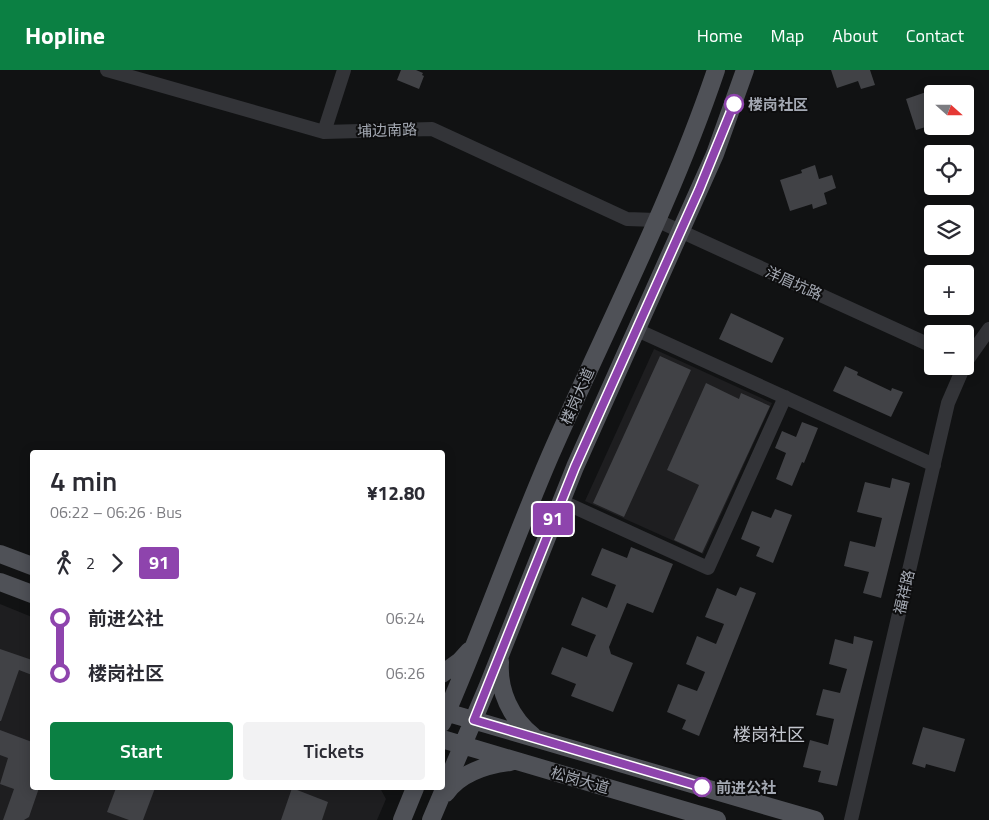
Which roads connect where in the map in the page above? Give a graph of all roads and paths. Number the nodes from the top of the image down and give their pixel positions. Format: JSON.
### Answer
{"nodes":[{"id":1,"x":107,"y":70,"type":"edge"},
{"id":2,"x":344,"y":70,"type":"edge"},
{"id":3,"x":716,"y":70,"type":"edge"},
{"id":4,"x":745,"y":70,"type":"edge"},
{"id":5,"x":324,"y":132,"type":"junction"},
{"id":6,"x":656,"y":220,"type":"junction"},
{"id":7,"x":681,"y":231,"type":"junction"},
{"id":8,"x":989,"y":329,"type":"edge"},
{"id":9,"x":636,"y":330,"type":"junction"},
{"id":10,"x":924,"y":342,"type":"edge"},
{"id":11,"x":974,"y":350,"type":"edge"},
{"id":12,"x":960,"y":375,"type":"edge"},
{"id":13,"x":785,"y":397,"type":"junction"},
{"id":14,"x":934,"y":465,"type":"junction"},
{"id":15,"x":561,"y":501,"type":"junction"},
{"id":16,"x":0,"y":554,"type":"edge"},
{"id":17,"x":30,"y":565,"type":"edge"},
{"id":18,"x":0,"y":582,"type":"edge"},
{"id":19,"x":30,"y":593,"type":"edge"},
{"id":20,"x":475,"y":643,"type":"junction"},
{"id":21,"x":500,"y":654,"type":"junction"},
{"id":22,"x":445,"y":672,"type":"edge"},
{"id":23,"x":445,"y":714,"type":"edge"},
{"id":24,"x":445,"y":716,"type":"edge"},
{"id":25,"x":474,"y":720,"type":"junction"},
{"id":26,"x":536,"y":738,"type":"junction"},
{"id":27,"x":445,"y":741,"type":"edge"},
{"id":28,"x":462,"y":746,"type":"junction"},
{"id":29,"x":528,"y":765,"type":"junction"},
{"id":30,"x":445,"y":787,"type":"edge"},
{"id":31,"x":408,"y":790,"type":"edge"},
{"id":32,"x":414,"y":790,"type":"edge"},
{"id":33,"x":444,"y":790,"type":"edge"},
{"id":34,"x":403,"y":816,"type":"edge"},
{"id":35,"x":431,"y":820,"type":"edge"},
{"id":36,"x":717,"y":820,"type":"edge"},
{"id":37,"x":816,"y":820,"type":"edge"},
{"id":38,"x":851,"y":820,"type":"edge"}],
"edges":[{"from":1,"to":5,"type":"street","name":"埔边南路"},
{"from":2,"to":5,"type":"street"},
{"from":3,"to":6,"type":"main road","name":"楼岗大道"},
{"from":4,"to":7,"type":"main road","name":"楼岗大道"},
{"from":5,"to":6,"type":"street","name":"埔边南路"},
{"from":6,"to":7,"type":"street","name":"洋眉坑路"},
{"from":6,"to":20,"type":"main road","name":"楼岗大道"},
{"from":7,"to":9,"type":"main road","name":"楼岗大道"},
{"from":7,"to":10,"type":"street","name":"洋眉坑路"},
{"from":8,"to":11,"type":"street","name":"福祥路"},
{"from":9,"to":13,"type":"street"},
{"from":9,"to":15,"type":"main road","name":"楼岗大道"},
{"from":12,"to":14,"type":"street","name":"福祥路"},
{"from":13,"to":14,"type":"street"},
{"from":13,"to":15,"type":"street"},
{"from":14,"to":38,"type":"street","name":"福祥路"},
{"from":15,"to":21,"type":"main road","name":"楼岗大道"},
{"from":16,"to":17,"type":"main road"},
{"from":18,"to":19,"type":"main road"},
{"from":20,"to":22,"type":"main road"},
{"from":20,"to":23,"type":"main road","name":"楼岗大道"},
{"from":21,"to":25,"type":"main road","name":"楼岗大道"},
{"from":21,"to":26,"type":"main road"},
{"from":24,"to":25,"type":"main road","name":"松岗大道"},
{"from":25,"to":26,"type":"main road","name":"松岗大道"},
{"from":25,"to":28,"type":"main road","name":"楼岗大道"},
{"from":26,"to":37,"type":"main road","name":"松岗大道"},
{"from":27,"to":28,"type":"main road","name":"松岗大道"},
{"from":28,"to":29,"type":"main road","name":"松岗大道"},
{"from":28,"to":30,"type":"main road","name":"楼岗大道"},
{"from":29,"to":35,"type":"main road"},
{"from":29,"to":36,"type":"main road","name":"松岗大道"},
{"from":31,"to":34,"type":"main road"},
{"from":32,"to":34,"type":"main road"},
{"from":33,"to":35,"type":"main road","name":"楼岗大道"}]}
